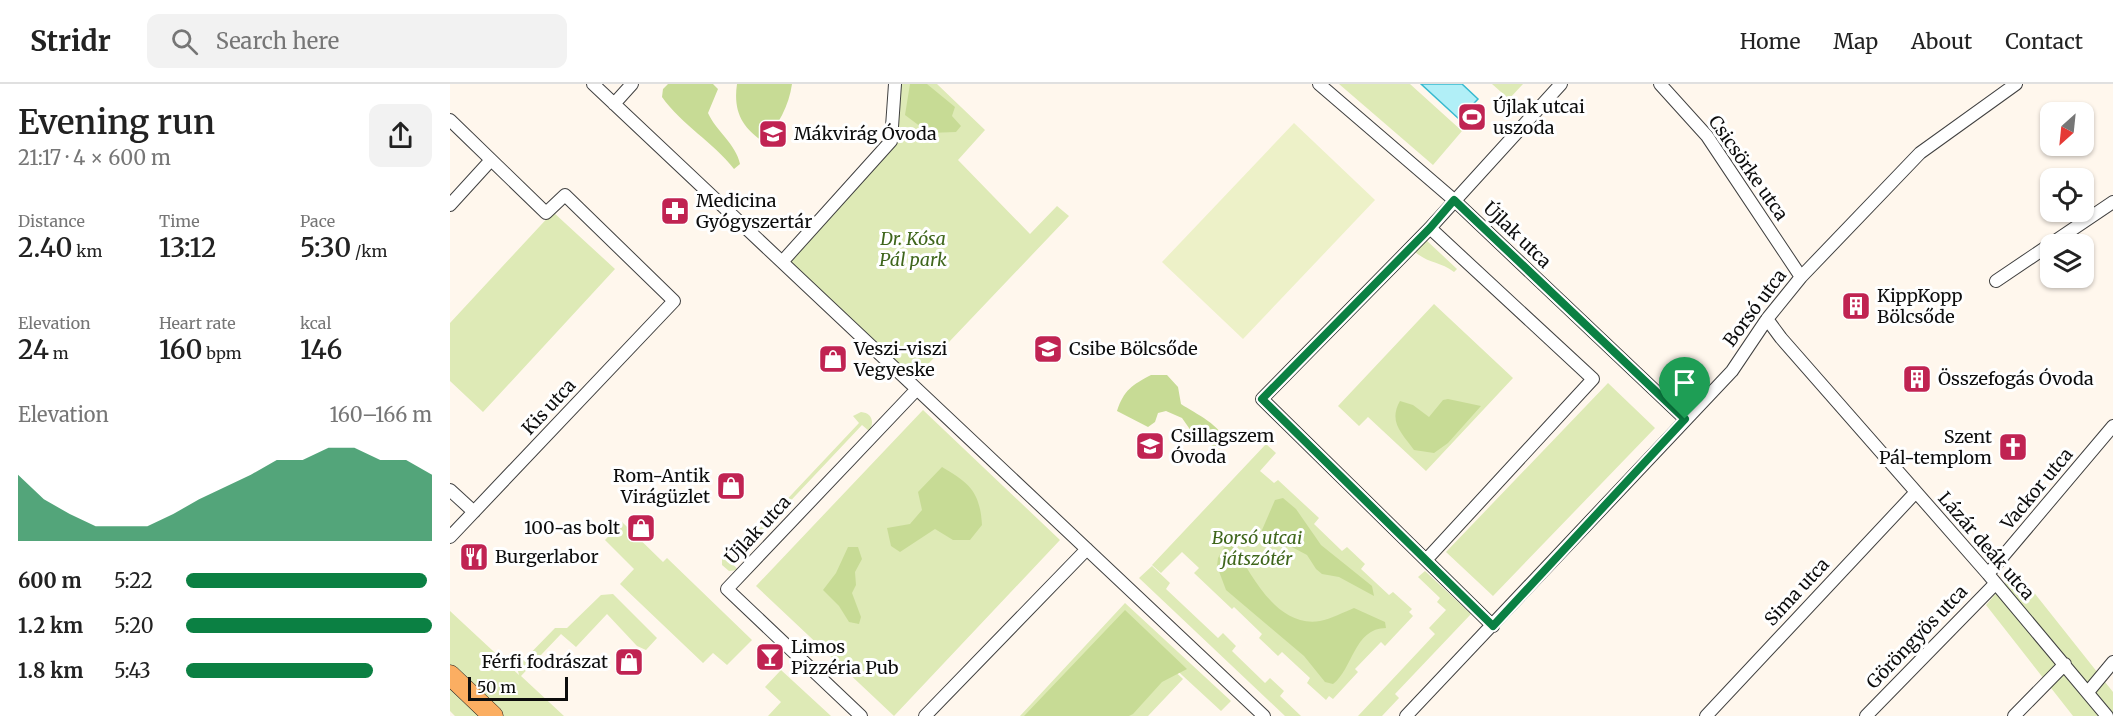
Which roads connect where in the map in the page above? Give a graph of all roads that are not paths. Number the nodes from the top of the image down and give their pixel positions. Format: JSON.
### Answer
{"nodes":[{"id":1,"x":593,"y":84,"type":"edge"},
{"id":2,"x":632,"y":84,"type":"edge"},
{"id":3,"x":895,"y":84,"type":"edge"},
{"id":4,"x":1319,"y":84,"type":"edge"},
{"id":5,"x":1561,"y":84,"type":"edge"},
{"id":6,"x":1660,"y":84,"type":"edge"},
{"id":7,"x":2016,"y":84,"type":"edge"},
{"id":8,"x":614,"y":104,"type":"junction"},
{"id":9,"x":450,"y":120,"type":"edge"},
{"id":10,"x":491,"y":160,"type":"junction"},
{"id":11,"x":1454,"y":200,"type":"junction"},
{"id":12,"x":2113,"y":202,"type":"edge"},
{"id":13,"x":450,"y":205,"type":"edge"},
{"id":14,"x":1430,"y":228,"type":"junction"},
{"id":15,"x":782,"y":262,"type":"junction"},
{"id":16,"x":1801,"y":277,"type":"junction"},
{"id":17,"x":1996,"y":281,"type":"dead end"},
{"id":18,"x":1767,"y":319,"type":"junction"},
{"id":19,"x":917,"y":389,"type":"junction"},
{"id":20,"x":1685,"y":419,"type":"junction"},
{"id":21,"x":2113,"y":426,"type":"edge"},
{"id":22,"x":450,"y":490,"type":"edge"},
{"id":23,"x":1915,"y":493,"type":"junction"},
{"id":24,"x":474,"y":512,"type":"junction"},
{"id":25,"x":450,"y":537,"type":"edge"},
{"id":26,"x":1087,"y":549,"type":"junction"},
{"id":27,"x":1426,"y":560,"type":"junction"},
{"id":28,"x":1991,"y":579,"type":"junction"},
{"id":29,"x":1493,"y":626,"type":"junction"},
{"id":30,"x":2113,"y":662,"type":"edge"},
{"id":31,"x":2065,"y":664,"type":"junction"},
{"id":32,"x":450,"y":675,"type":"edge"},
{"id":33,"x":2088,"y":692,"type":"junction"},
{"id":34,"x":1256,"y":713,"type":"edge"},
{"id":35,"x":492,"y":716,"type":"edge"},
{"id":36,"x":861,"y":716,"type":"edge"},
{"id":37,"x":926,"y":716,"type":"edge"},
{"id":38,"x":1406,"y":716,"type":"edge"},
{"id":39,"x":1706,"y":716,"type":"edge"},
{"id":40,"x":1866,"y":716,"type":"edge"},
{"id":41,"x":2014,"y":716,"type":"edge"},
{"id":42,"x":2107,"y":716,"type":"edge"}],
"edges":[{"from":1,"to":8,"type":"street"},
{"from":2,"to":8,"type":"street"},
{"from":3,"to":15,"type":"street"},
{"from":4,"to":11,"type":"street","name":"Újlak utca"},
{"from":5,"to":11,"type":"street"},
{"from":6,"to":16,"type":"street","name":"Csicsörke utca"},
{"from":7,"to":16,"type":"street","name":"Borsó utca"},
{"from":8,"to":15,"type":"street"},
{"from":9,"to":10,"type":"street"},
{"from":10,"to":13,"type":"street"},
{"from":10,"to":24,"type":"street","name":"Kis utca"},
{"from":11,"to":14,"type":"street"},
{"from":11,"to":20,"type":"street","name":"Újlak utca"},
{"from":12,"to":17,"type":"street"},
{"from":14,"to":27,"type":"street"},
{"from":14,"to":27,"type":"street"},
{"from":15,"to":19,"type":"street"},
{"from":16,"to":18,"type":"street","name":"Borsó utca"},
{"from":18,"to":20,"type":"street","name":"Borsó utca"},
{"from":18,"to":23,"type":"street","name":"Lázár deák utca"},
{"from":19,"to":26,"type":"street"},
{"from":19,"to":36,"type":"street","name":"Újlak utca"},
{"from":20,"to":29,"type":"street","name":"Borsó utca"},
{"from":21,"to":28,"type":"street","name":"Vackor utca"},
{"from":22,"to":24,"type":"street"},
{"from":23,"to":28,"type":"street","name":"Lázár deák utca"},
{"from":23,"to":39,"type":"street","name":"Sima utca"},
{"from":24,"to":25,"type":"street","name":"Kis utca"},
{"from":26,"to":34,"type":"street"},
{"from":26,"to":37,"type":"street"},
{"from":27,"to":29,"type":"street"},
{"from":28,"to":31,"type":"street","name":"Lázár deák utca"},
{"from":28,"to":40,"type":"street","name":"Göröngyös utca"},
{"from":29,"to":38,"type":"street","name":"Borsó utca"},
{"from":30,"to":33,"type":"street"},
{"from":31,"to":33,"type":"street","name":"Lázár deák utca"},
{"from":31,"to":41,"type":"street"},
{"from":32,"to":35,"type":"main road"},
{"from":33,"to":42,"type":"street","name":"Lázár deák utca"}]}
